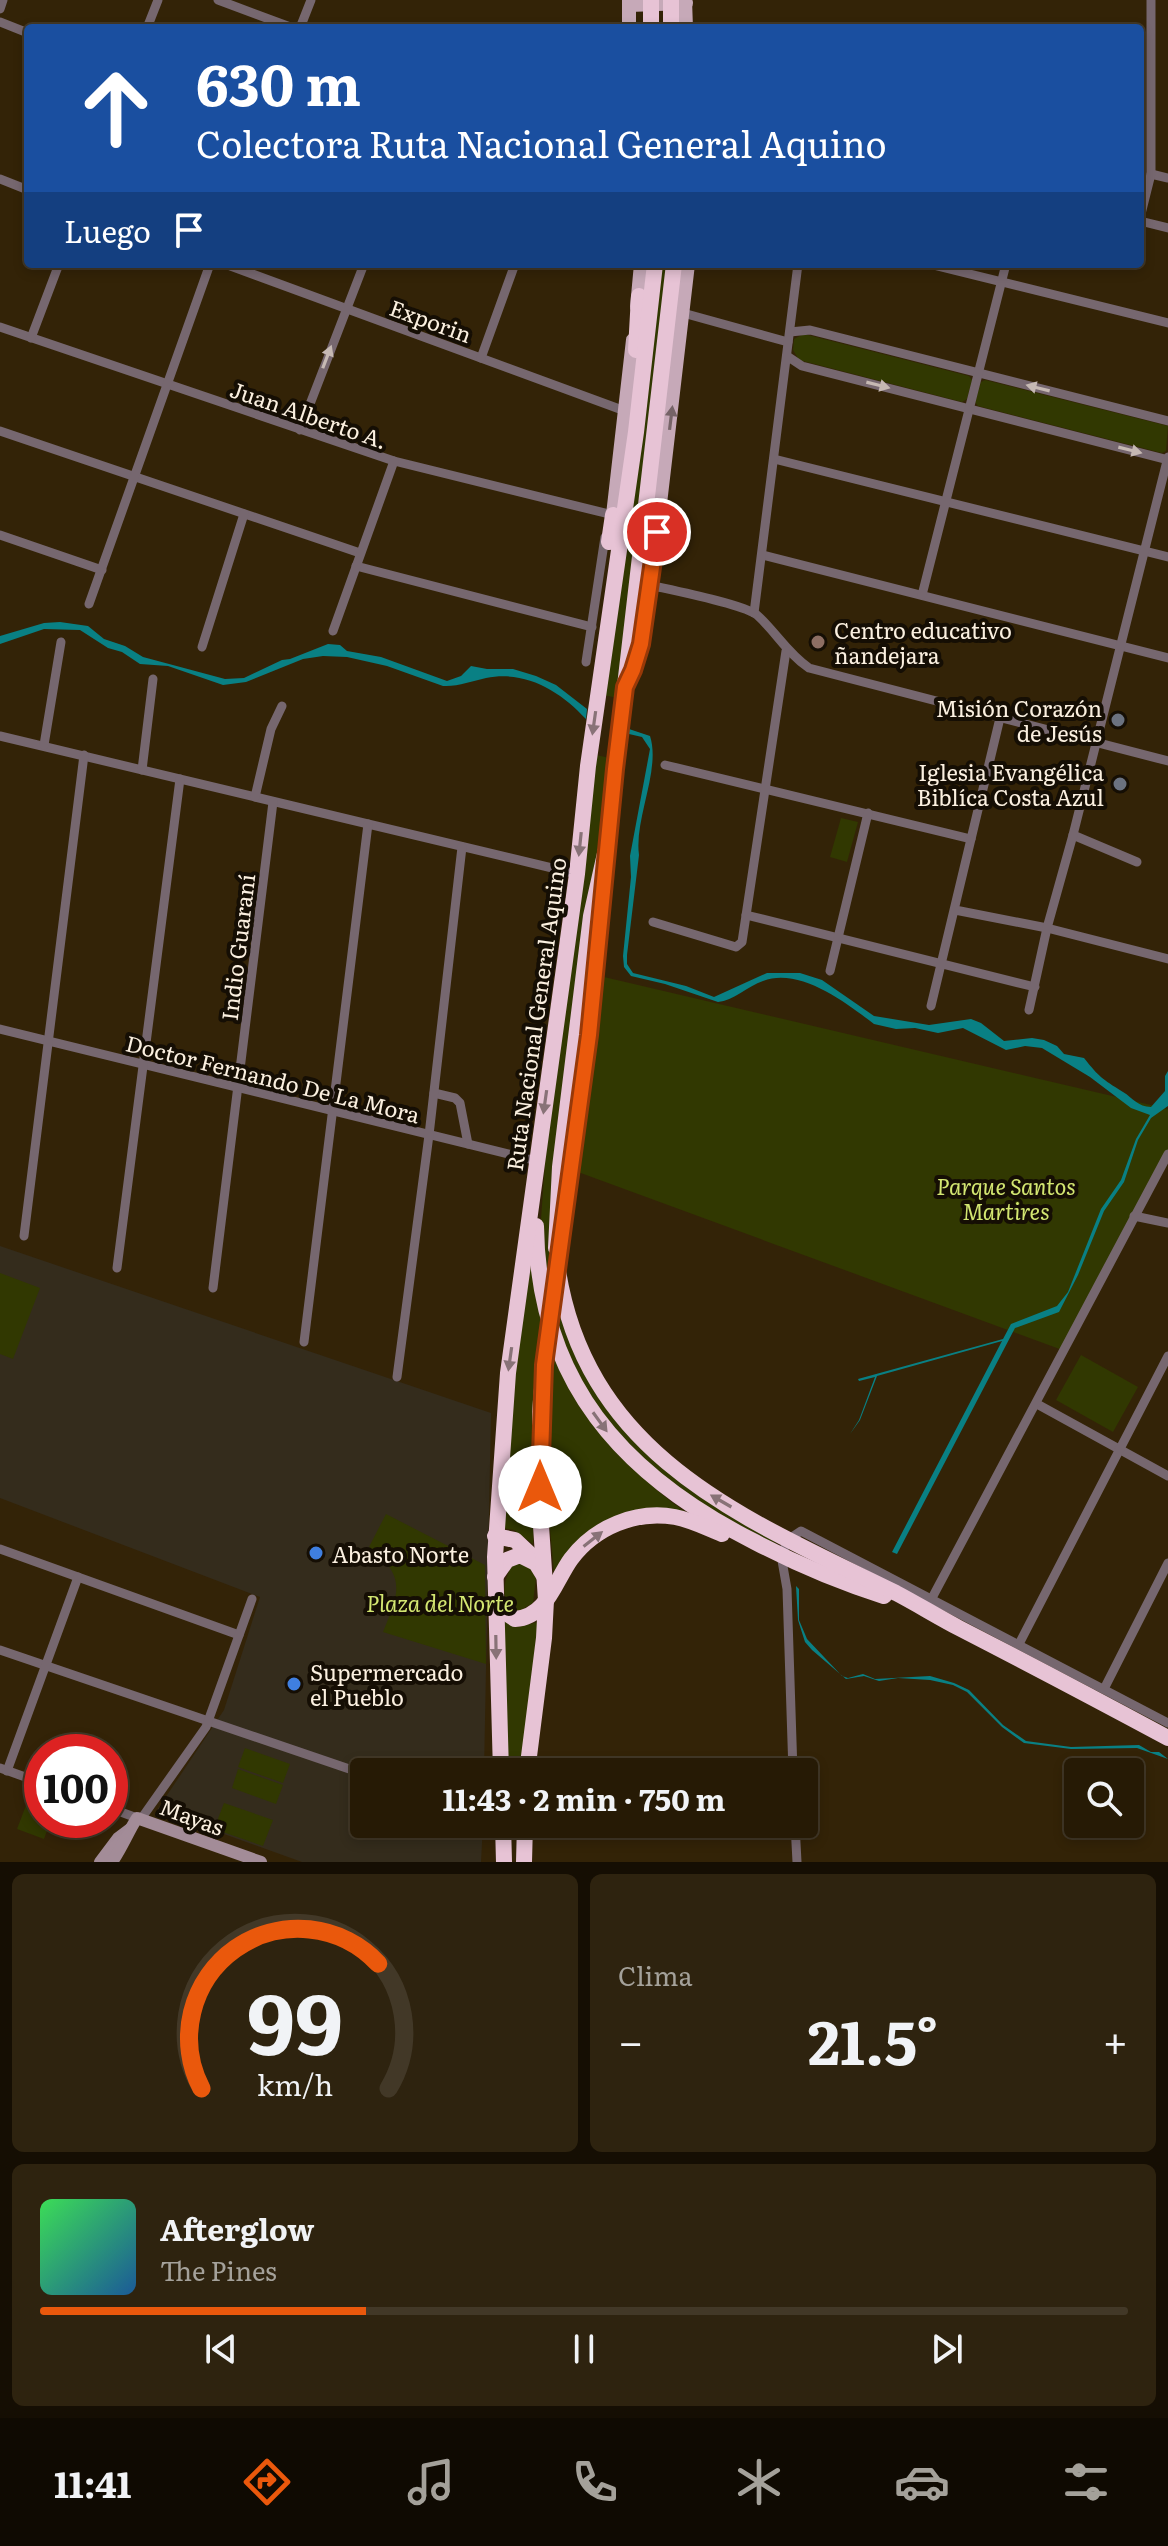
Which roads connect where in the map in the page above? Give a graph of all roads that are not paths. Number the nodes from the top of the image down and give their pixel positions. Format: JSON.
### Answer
{"nodes":[{"id":1,"x":3,"y":0,"type":"edge"},
{"id":2,"x":158,"y":0,"type":"edge"},
{"id":3,"x":218,"y":0,"type":"edge"},
{"id":4,"x":311,"y":0,"type":"edge"},
{"id":5,"x":651,"y":0,"type":"edge"},
{"id":6,"x":1151,"y":0,"type":"edge"},
{"id":7,"x":681,"y":1,"type":"edge"},
{"id":8,"x":629,"y":3,"type":"edge"},
{"id":9,"x":0,"y":9,"type":"edge"},
{"id":10,"x":0,"y":22,"type":"edge"},
{"id":11,"x":149,"y":24,"type":"edge"},
{"id":12,"x":282,"y":24,"type":"edge"},
{"id":13,"x":302,"y":24,"type":"edge"},
{"id":14,"x":629,"y":24,"type":"edge"},
{"id":15,"x":651,"y":24,"type":"edge"},
{"id":16,"x":672,"y":24,"type":"edge"},
{"id":17,"x":685,"y":24,"type":"edge"},
{"id":18,"x":24,"y":31,"type":"edge"},
{"id":19,"x":1151,"y":174,"type":"junction"},
{"id":20,"x":1168,"y":178,"type":"edge"},
{"id":21,"x":0,"y":179,"type":"edge"},
{"id":22,"x":24,"y":188,"type":"edge"},
{"id":23,"x":1144,"y":203,"type":"edge"},
{"id":24,"x":1144,"y":221,"type":"edge"},
{"id":25,"x":1168,"y":228,"type":"edge"},
{"id":26,"x":57,"y":268,"type":"edge"},
{"id":27,"x":209,"y":268,"type":"edge"},
{"id":28,"x":236,"y":268,"type":"edge"},
{"id":29,"x":362,"y":268,"type":"edge"},
{"id":30,"x":514,"y":268,"type":"edge"},
{"id":31,"x":641,"y":268,"type":"edge"},
{"id":32,"x":655,"y":268,"type":"edge"},
{"id":33,"x":674,"y":268,"type":"edge"},
{"id":34,"x":688,"y":268,"type":"edge"},
{"id":35,"x":798,"y":268,"type":"edge"},
{"id":36,"x":945,"y":268,"type":"edge"},
{"id":37,"x":1005,"y":268,"type":"edge"},
{"id":38,"x":1001,"y":282,"type":"junction"},
{"id":39,"x":639,"y":296,"type":"junction"},
{"id":40,"x":346,"y":309,"type":"junction"},
{"id":41,"x":683,"y":313,"type":"junction"},
{"id":42,"x":1168,"y":323,"type":"edge"},
{"id":43,"x":0,"y":327,"type":"edge"},
{"id":44,"x":789,"y":337,"type":"junction"},
{"id":45,"x":31,"y":338,"type":"junction"},
{"id":46,"x":787,"y":356,"type":"junction"},
{"id":47,"x":481,"y":358,"type":"junction"},
{"id":48,"x":978,"y":373,"type":"junction"},
{"id":49,"x":167,"y":384,"type":"junction"},
{"id":50,"x":969,"y":409,"type":"junction"},
{"id":51,"x":625,"y":411,"type":"junction"},
{"id":52,"x":1168,"y":421,"type":"edge"},
{"id":53,"x":300,"y":430,"type":"junction"},
{"id":54,"x":0,"y":431,"type":"edge"},
{"id":55,"x":636,"y":432,"type":"junction"},
{"id":56,"x":667,"y":452,"type":"junction"},
{"id":57,"x":774,"y":459,"type":"junction"},
{"id":58,"x":1168,"y":459,"type":"edge"},
{"id":59,"x":394,"y":461,"type":"junction"},
{"id":60,"x":134,"y":476,"type":"junction"},
{"id":61,"x":946,"y":501,"type":"junction"},
{"id":62,"x":244,"y":514,"type":"junction"},
{"id":63,"x":611,"y":515,"type":"junction"},
{"id":64,"x":0,"y":535,"type":"edge"},
{"id":65,"x":1144,"y":551,"type":"junction"},
{"id":66,"x":360,"y":553,"type":"junction"},
{"id":67,"x":763,"y":555,"type":"junction"},
{"id":68,"x":1168,"y":557,"type":"edge"},
{"id":69,"x":356,"y":566,"type":"junction"},
{"id":70,"x":102,"y":570,"type":"junction"},
{"id":71,"x":649,"y":585,"type":"junction"},
{"id":72,"x":922,"y":595,"type":"junction"},
{"id":73,"x":636,"y":600,"type":"junction"},
{"id":74,"x":89,"y":604,"type":"dead end"},
{"id":75,"x":754,"y":613,"type":"junction"},
{"id":76,"x":592,"y":627,"type":"junction"},
{"id":77,"x":333,"y":631,"type":"dead end"},
{"id":78,"x":61,"y":642,"type":"dead end"},
{"id":79,"x":605,"y":646,"type":"junction"},
{"id":80,"x":1120,"y":646,"type":"junction"},
{"id":81,"x":202,"y":647,"type":"dead end"},
{"id":82,"x":786,"y":651,"type":"junction"},
{"id":83,"x":1168,"y":658,"type":"edge"},
{"id":84,"x":586,"y":662,"type":"dead end"},
{"id":85,"x":153,"y":679,"type":"dead end"},
{"id":86,"x":625,"y":687,"type":"junction"},
{"id":87,"x":282,"y":706,"type":"dead end"},
{"id":88,"x":1000,"y":718,"type":"junction"},
{"id":89,"x":0,"y":736,"type":"edge"},
{"id":90,"x":1096,"y":743,"type":"junction"},
{"id":91,"x":44,"y":745,"type":"junction"},
{"id":92,"x":84,"y":755,"type":"junction"},
{"id":93,"x":1168,"y":761,"type":"edge"},
{"id":94,"x":665,"y":765,"type":"dead end"},
{"id":95,"x":142,"y":770,"type":"junction"},
{"id":96,"x":180,"y":779,"type":"junction"},
{"id":97,"x":765,"y":788,"type":"junction"},
{"id":98,"x":255,"y":797,"type":"junction"},
{"id":99,"x":273,"y":802,"type":"junction"},
{"id":100,"x":868,"y":813,"type":"junction"},
{"id":101,"x":368,"y":824,"type":"junction"},
{"id":102,"x":1073,"y":835,"type":"junction"},
{"id":103,"x":971,"y":839,"type":"junction"},
{"id":104,"x":462,"y":847,"type":"junction"},
{"id":105,"x":606,"y":849,"type":"junction"},
{"id":106,"x":1137,"y":862,"type":"dead end"},
{"id":107,"x":577,"y":874,"type":"junction"},
{"id":108,"x":955,"y":910,"type":"junction"},
{"id":109,"x":746,"y":915,"type":"junction"},
{"id":110,"x":653,"y":922,"type":"dead end"},
{"id":111,"x":1047,"y":928,"type":"junction"},
{"id":112,"x":838,"y":938,"type":"junction"},
{"id":113,"x":1168,"y":959,"type":"edge"},
{"id":114,"x":941,"y":963,"type":"junction"},
{"id":115,"x":830,"y":971,"type":"dead end"},
{"id":116,"x":1035,"y":987,"type":"junction"},
{"id":117,"x":931,"y":1006,"type":"dead end"},
{"id":118,"x":1029,"y":1010,"type":"dead end"},
{"id":119,"x":0,"y":1029,"type":"edge"},
{"id":120,"x":48,"y":1041,"type":"junction"},
{"id":121,"x":143,"y":1064,"type":"junction"},
{"id":122,"x":238,"y":1087,"type":"junction"},
{"id":123,"x":434,"y":1093,"type":"junction"},
{"id":124,"x":333,"y":1110,"type":"junction"},
{"id":125,"x":429,"y":1135,"type":"junction"},
{"id":126,"x":468,"y":1144,"type":"junction"},
{"id":127,"x":1168,"y":1154,"type":"edge"},
{"id":128,"x":537,"y":1164,"type":"junction"},
{"id":129,"x":1134,"y":1216,"type":"junction"},
{"id":130,"x":1168,"y":1223,"type":"edge"},
{"id":131,"x":24,"y":1236,"type":"dead end"},
{"id":132,"x":117,"y":1268,"type":"dead end"},
{"id":133,"x":213,"y":1288,"type":"dead end"},
{"id":134,"x":304,"y":1342,"type":"dead end"},
{"id":135,"x":1168,"y":1356,"type":"edge"},
{"id":136,"x":397,"y":1377,"type":"dead end"},
{"id":137,"x":1037,"y":1404,"type":"junction"},
{"id":138,"x":1120,"y":1449,"type":"junction"},
{"id":139,"x":1168,"y":1476,"type":"edge"},
{"id":140,"x":739,"y":1534,"type":"junction"},
{"id":141,"x":495,"y":1536,"type":"junction"},
{"id":142,"x":789,"y":1539,"type":"junction"},
{"id":143,"x":0,"y":1549,"type":"edge"},
{"id":144,"x":781,"y":1555,"type":"junction"},
{"id":145,"x":1168,"y":1563,"type":"edge"},
{"id":146,"x":541,"y":1570,"type":"junction"},
{"id":147,"x":78,"y":1577,"type":"junction"},
{"id":148,"x":495,"y":1578,"type":"junction"},
{"id":149,"x":252,"y":1599,"type":"dead end"},
{"id":150,"x":546,"y":1600,"type":"junction"},
{"id":151,"x":495,"y":1601,"type":"junction"},
{"id":152,"x":925,"y":1602,"type":"junction"},
{"id":153,"x":239,"y":1635,"type":"junction"},
{"id":154,"x":1019,"y":1644,"type":"junction"},
{"id":155,"x":0,"y":1650,"type":"edge"},
{"id":156,"x":46,"y":1665,"type":"junction"},
{"id":157,"x":1104,"y":1689,"type":"junction"},
{"id":158,"x":209,"y":1720,"type":"junction"},
{"id":159,"x":1168,"y":1723,"type":"edge"},
{"id":160,"x":1168,"y":1738,"type":"edge"},
{"id":161,"x":501,"y":1758,"type":"edge"},
{"id":162,"x":529,"y":1758,"type":"edge"},
{"id":163,"x":793,"y":1758,"type":"edge"},
{"id":164,"x":4,"y":1769,"type":"edge"},
{"id":165,"x":350,"y":1769,"type":"edge"},
{"id":166,"x":24,"y":1776,"type":"edge"},
{"id":167,"x":128,"y":1818,"type":"edge"},
{"id":168,"x":136,"y":1822,"type":"junction"},
{"id":169,"x":503,"y":1838,"type":"edge"},
{"id":170,"x":525,"y":1838,"type":"edge"},
{"id":171,"x":796,"y":1838,"type":"edge"},
{"id":172,"x":100,"y":1862,"type":"edge"},
{"id":173,"x":112,"y":1862,"type":"edge"},
{"id":174,"x":261,"y":1862,"type":"edge"},
{"id":175,"x":504,"y":1862,"type":"edge"},
{"id":176,"x":524,"y":1862,"type":"edge"},
{"id":177,"x":797,"y":1862,"type":"edge"}],
"edges":[{"from":1,"to":9,"type":"street"},
{"from":2,"to":11,"type":"street"},
{"from":3,"to":12,"type":"street"},
{"from":4,"to":13,"type":"street"},
{"from":5,"to":15,"type":"highway","bridge":true},
{"from":6,"to":19,"type":"street"},
{"from":7,"to":8,"type":"main road"},
{"from":7,"to":16,"type":"highway","bridge":true},
{"from":7,"to":17,"type":"main road"},
{"from":8,"to":14,"type":"main road"},
{"from":10,"to":18,"type":"street"},
{"from":19,"to":20,"type":"street"},
{"from":19,"to":23,"type":"street"},
{"from":21,"to":22,"type":"street"},
{"from":24,"to":25,"type":"street"},
{"from":26,"to":45,"type":"street"},
{"from":27,"to":49,"type":"street"},
{"from":28,"to":40,"type":"street","name":"Exporin"},
{"from":29,"to":40,"type":"street"},
{"from":30,"to":47,"type":"street"},
{"from":31,"to":39,"type":"main road"},
{"from":32,"to":55,"type":"highway","name":"Ruta Nacional General Aquino"},
{"from":33,"to":73,"type":"highway"},
{"from":34,"to":41,"type":"main road"},
{"from":35,"to":44,"type":"street"},
{"from":36,"to":38,"type":"street"},
{"from":37,"to":38,"type":"street"},
{"from":38,"to":42,"type":"street"},
{"from":38,"to":48,"type":"street"},
{"from":39,"to":51,"type":"main road"},
{"from":39,"to":55,"type":"highway"},
{"from":40,"to":47,"type":"street","name":"Exporin"},
{"from":53,"to":40,"type":"street","one_way":true},
{"from":41,"to":44,"type":"street"},
{"from":56,"to":41,"type":"main road","one_way":true},
{"from":43,"to":45,"type":"street","name":"Juan Alberto A."},
{"from":44,"to":46,"type":"street"},
{"from":44,"to":48,"type":"street"},
{"from":45,"to":49,"type":"street","name":"Juan Alberto A."},
{"from":46,"to":50,"type":"street","one_way":true},
{"from":46,"to":57,"type":"street"},
{"from":47,"to":51,"type":"street","name":"Exporin"},
{"from":48,"to":50,"type":"street"},
{"from":52,"to":48,"type":"street","one_way":true},
{"from":49,"to":53,"type":"street","name":"Juan Alberto A."},
{"from":49,"to":60,"type":"street"},
{"from":50,"to":58,"type":"street","one_way":true},
{"from":50,"to":61,"type":"street"},
{"from":51,"to":63,"type":"main road"},
{"from":53,"to":59,"type":"street","name":"Juan Alberto A."},
{"from":54,"to":60,"type":"street"},
{"from":55,"to":79,"type":"highway","name":"Ruta Nacional General Aquino"},
{"from":56,"to":71,"type":"main road"},
{"from":56,"to":73,"type":"main road"},
{"from":57,"to":61,"type":"street"},
{"from":57,"to":67,"type":"street"},
{"from":58,"to":65,"type":"street"},
{"from":59,"to":63,"type":"street","name":"Juan Alberto A."},
{"from":59,"to":66,"type":"street"},
{"from":60,"to":62,"type":"street"},
{"from":60,"to":70,"type":"street"},
{"from":61,"to":65,"type":"street"},
{"from":61,"to":72,"type":"street"},
{"from":62,"to":66,"type":"street"},
{"from":62,"to":81,"type":"street"},
{"from":63,"to":76,"type":"street"},
{"from":63,"to":79,"type":"highway"},
{"from":64,"to":70,"type":"street"},
{"from":65,"to":68,"type":"street"},
{"from":65,"to":80,"type":"street"},
{"from":66,"to":69,"type":"street"},
{"from":67,"to":72,"type":"street"},
{"from":67,"to":75,"type":"street"},
{"from":69,"to":76,"type":"street"},
{"from":69,"to":77,"type":"street"},
{"from":70,"to":74,"type":"street"},
{"from":71,"to":75,"type":"street"},
{"from":71,"to":86,"type":"main road"},
{"from":72,"to":80,"type":"street"},
{"from":73,"to":86,"type":"highway"},
{"from":75,"to":82,"type":"street"},
{"from":76,"to":84,"type":"street"},
{"from":78,"to":91,"type":"street"},
{"from":79,"to":107,"type":"highway","name":"Ruta Nacional General Aquino","one_way":true},
{"from":80,"to":83,"type":"street"},
{"from":80,"to":90,"type":"street"},
{"from":82,"to":88,"type":"street"},
{"from":82,"to":97,"type":"street"},
{"from":85,"to":95,"type":"street"},
{"from":86,"to":105,"type":"highway"},
{"from":87,"to":98,"type":"street"},
{"from":88,"to":90,"type":"street"},
{"from":88,"to":103,"type":"street"},
{"from":89,"to":91,"type":"street"},
{"from":90,"to":93,"type":"street"},
{"from":90,"to":102,"type":"street"},
{"from":91,"to":92,"type":"street"},
{"from":92,"to":95,"type":"street"},
{"from":92,"to":120,"type":"street"},
{"from":94,"to":97,"type":"street"},
{"from":95,"to":96,"type":"street"},
{"from":96,"to":98,"type":"street"},
{"from":96,"to":121,"type":"street"},
{"from":97,"to":100,"type":"street"},
{"from":97,"to":109,"type":"street"},
{"from":98,"to":99,"type":"street"},
{"from":99,"to":101,"type":"street"},
{"from":99,"to":122,"type":"street","name":"Indio Guaraní"},
{"from":100,"to":103,"type":"street"},
{"from":100,"to":112,"type":"street"},
{"from":101,"to":104,"type":"street"},
{"from":101,"to":124,"type":"street"},
{"from":102,"to":106,"type":"street"},
{"from":102,"to":111,"type":"street"},
{"from":103,"to":108,"type":"street"},
{"from":104,"to":107,"type":"street"},
{"from":104,"to":123,"type":"street"},
{"from":142,"to":105,"type":"highway","one_way":true},
{"from":105,"to":146,"type":"highway","bridge":true},
{"from":107,"to":128,"type":"highway","name":"Ruta Nacional General Aquino","one_way":true},
{"from":108,"to":111,"type":"street"},
{"from":108,"to":114,"type":"street"},
{"from":109,"to":110,"type":"street"},
{"from":109,"to":112,"type":"street"},
{"from":111,"to":113,"type":"street"},
{"from":111,"to":116,"type":"street"},
{"from":112,"to":114,"type":"street"},
{"from":112,"to":115,"type":"street"},
{"from":114,"to":116,"type":"street"},
{"from":114,"to":117,"type":"street"},
{"from":116,"to":118,"type":"street"},
{"from":119,"to":120,"type":"street","name":"Doctor Fernando De La Mora"},
{"from":120,"to":121,"type":"street","name":"Doctor Fernando De La Mora"},
{"from":120,"to":131,"type":"street"},
{"from":121,"to":122,"type":"street","name":"Doctor Fernando De La Mora"},
{"from":121,"to":132,"type":"street"},
{"from":122,"to":124,"type":"street","name":"Doctor Fernando De La Mora"},
{"from":122,"to":133,"type":"street","name":"Indio Guaraní"},
{"from":123,"to":125,"type":"street"},
{"from":123,"to":126,"type":"street"},
{"from":124,"to":125,"type":"street","name":"Doctor Fernando De La Mora"},
{"from":124,"to":134,"type":"street"},
{"from":125,"to":126,"type":"street","name":"Doctor Fernando De La Mora"},
{"from":125,"to":136,"type":"street"},
{"from":126,"to":128,"type":"street","name":"Doctor Fernando De La Mora"},
{"from":127,"to":129,"type":"street"},
{"from":128,"to":140,"type":"highway","one_way":true},
{"from":128,"to":141,"type":"highway","name":"Ruta Nacional General Aquino","one_way":true},
{"from":129,"to":130,"type":"street"},
{"from":129,"to":137,"type":"street"},
{"from":135,"to":138,"type":"street"},
{"from":137,"to":138,"type":"street"},
{"from":137,"to":152,"type":"street"},
{"from":138,"to":139,"type":"street"},
{"from":138,"to":154,"type":"street"},
{"from":140,"to":144,"type":"highway"},
{"from":150,"to":140,"type":"highway","one_way":true},
{"from":141,"to":146,"type":"highway"},
{"from":141,"to":148,"type":"highway","name":"Ruta Nacional General Aquino"},
{"from":142,"to":144,"type":"street"},
{"from":142,"to":152,"type":"highway"},
{"from":143,"to":147,"type":"street"},
{"from":144,"to":152,"type":"highway"},
{"from":144,"to":163,"type":"street"},
{"from":145,"to":157,"type":"street"},
{"from":146,"to":148,"type":"highway"},
{"from":146,"to":150,"type":"highway"},
{"from":147,"to":153,"type":"street"},
{"from":147,"to":156,"type":"street"},
{"from":148,"to":151,"type":"highway","name":"Ruta Nacional General Aquino"},
{"from":149,"to":153,"type":"street"},
{"from":150,"to":151,"type":"highway"},
{"from":150,"to":162,"type":"highway"},
{"from":151,"to":161,"type":"highway","name":"Ruta Nacional General Aquino","one_way":true},
{"from":152,"to":154,"type":"street"},
{"from":152,"to":160,"type":"highway"},
{"from":153,"to":158,"type":"street"},
{"from":154,"to":157,"type":"street"},
{"from":155,"to":156,"type":"street"},
{"from":156,"to":158,"type":"street"},
{"from":156,"to":164,"type":"street"},
{"from":157,"to":159,"type":"street"},
{"from":158,"to":165,"type":"street"},
{"from":158,"to":168,"type":"street"},
{"from":164,"to":166,"type":"street"},
{"from":167,"to":168,"type":"street","name":"Mayas"},
{"from":168,"to":172,"type":"street"},
{"from":168,"to":173,"type":"street"},
{"from":168,"to":174,"type":"street","name":"Mayas"},
{"from":169,"to":175,"type":"highway"},
{"from":170,"to":176,"type":"highway"},
{"from":171,"to":177,"type":"street"}]}
